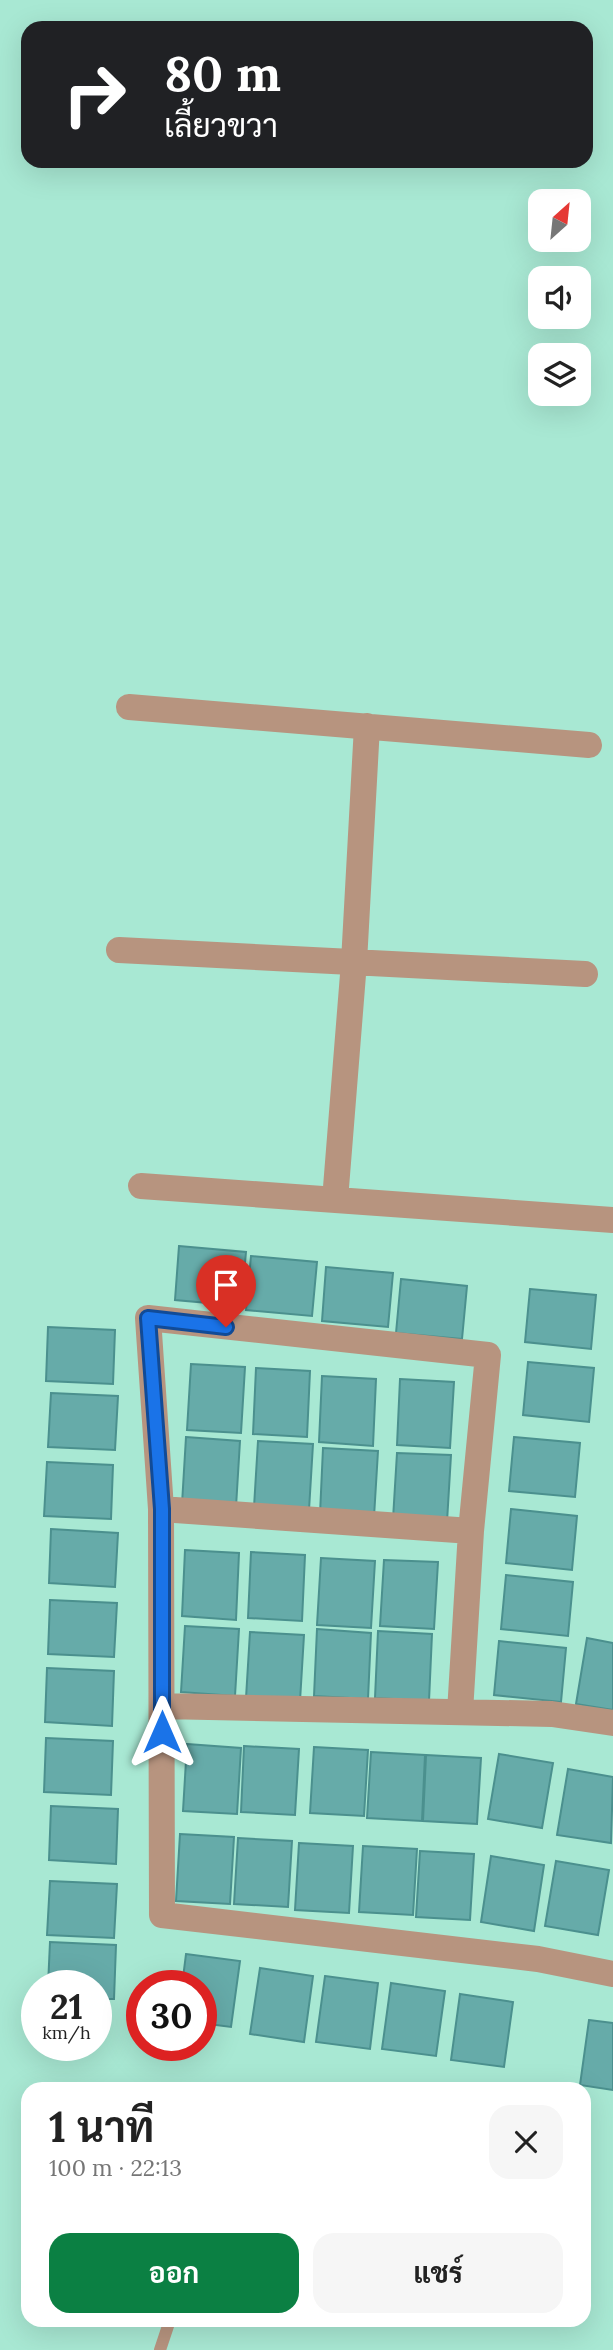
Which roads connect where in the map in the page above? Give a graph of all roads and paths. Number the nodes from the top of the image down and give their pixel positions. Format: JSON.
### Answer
{"nodes":[{"id":1,"x":129,"y":707,"type":"dead end"},
{"id":2,"x":367,"y":726,"type":"junction"},
{"id":3,"x":589,"y":745,"type":"dead end"},
{"id":4,"x":119,"y":950,"type":"dead end"},
{"id":5,"x":354,"y":961,"type":"junction"},
{"id":6,"x":585,"y":974,"type":"dead end"},
{"id":7,"x":141,"y":1186,"type":"dead end"},
{"id":8,"x":335,"y":1200,"type":"junction"},
{"id":9,"x":613,"y":1220,"type":"edge"},
{"id":10,"x":162,"y":1509,"type":"junction"},
{"id":11,"x":471,"y":1531,"type":"junction"},
{"id":12,"x":162,"y":1706,"type":"junction"},
{"id":13,"x":460,"y":1712,"type":"junction"},
{"id":14,"x":613,"y":1723,"type":"edge"},
{"id":15,"x":613,"y":1974,"type":"edge"},
{"id":16,"x":168,"y":2327,"type":"edge"},
{"id":17,"x":160,"y":2350,"type":"edge"}],
"edges":[{"from":1,"to":2,"type":"street"},
{"from":2,"to":3,"type":"street"},
{"from":2,"to":5,"type":"street"},
{"from":4,"to":5,"type":"street"},
{"from":5,"to":6,"type":"street"},
{"from":5,"to":8,"type":"street"},
{"from":7,"to":8,"type":"street"},
{"from":8,"to":9,"type":"street"},
{"from":10,"to":11,"type":"street"},
{"from":10,"to":11,"type":"street"},
{"from":10,"to":12,"type":"street"},
{"from":11,"to":13,"type":"street"},
{"from":12,"to":13,"type":"street"},
{"from":12,"to":15,"type":"street"},
{"from":13,"to":14,"type":"street"},
{"from":16,"to":17,"type":"lane"}]}
